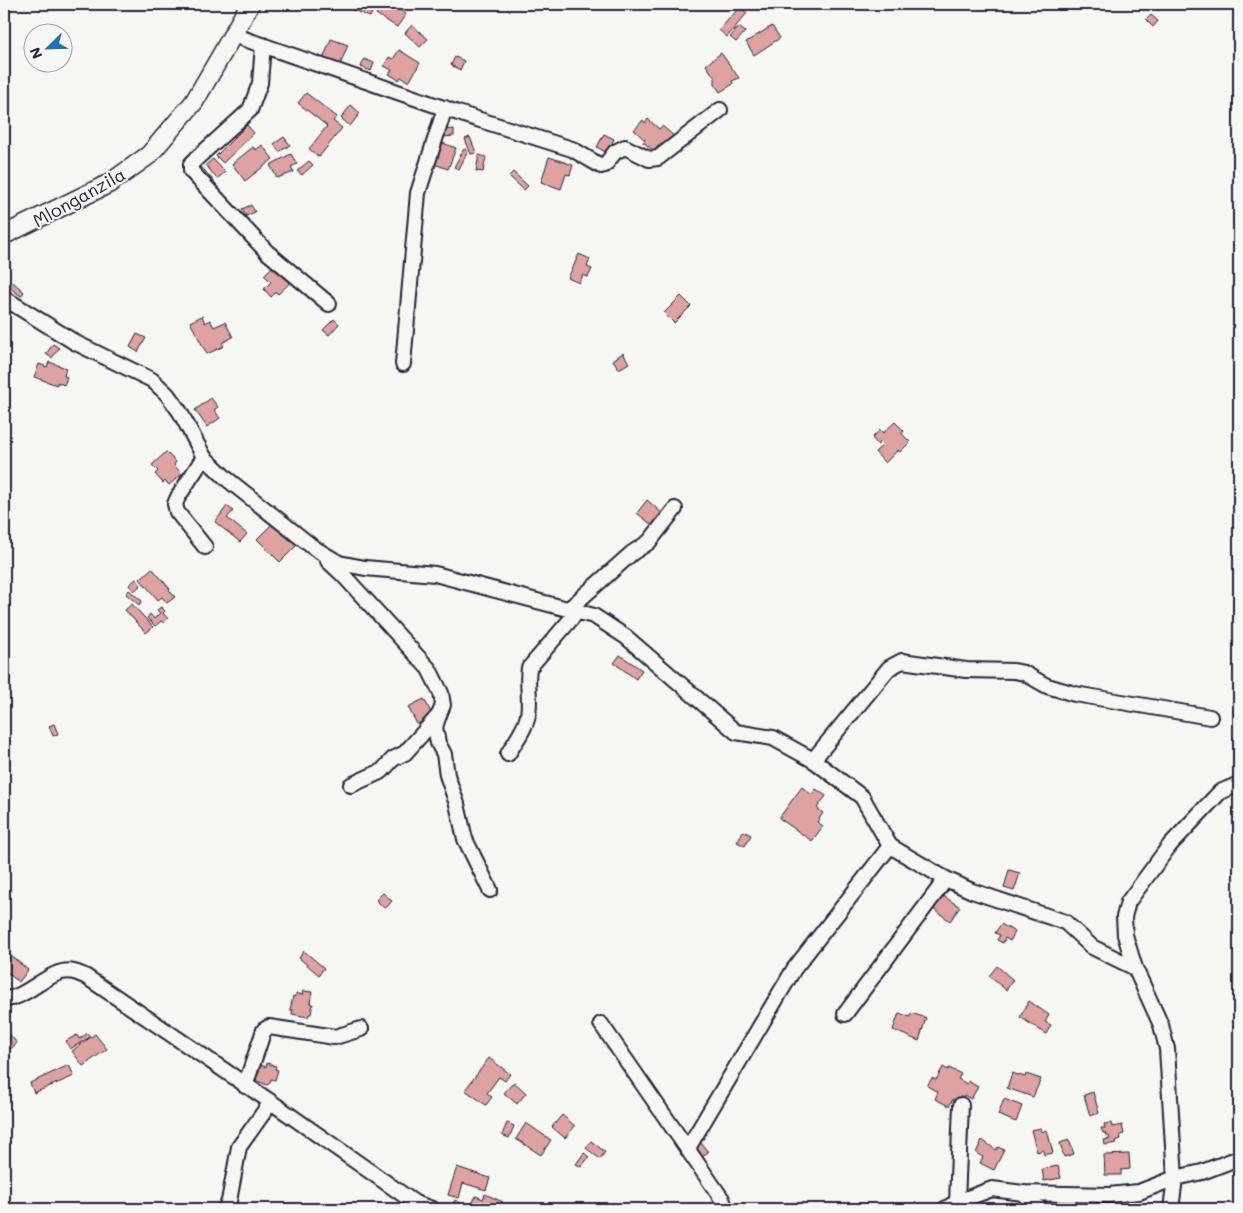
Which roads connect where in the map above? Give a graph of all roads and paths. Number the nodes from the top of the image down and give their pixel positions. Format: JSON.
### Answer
{"nodes":[{"id":1,"x":250,"y":4,"type":"edge"},
{"id":2,"x":233,"y":35,"type":"junction"},
{"id":3,"x":263,"y":45,"type":"junction"},
{"id":4,"x":445,"y":108,"type":"junction"},
{"id":5,"x":720,"y":110,"type":"dead end"},
{"id":6,"x":4,"y":235,"type":"edge"},
{"id":7,"x":4,"y":298,"type":"edge"},
{"id":8,"x":328,"y":304,"type":"dead end"},
{"id":9,"x":403,"y":364,"type":"dead end"},
{"id":10,"x":204,"y":457,"type":"junction"},
{"id":11,"x":675,"y":509,"type":"dead end"},
{"id":12,"x":205,"y":547,"type":"dead end"},
{"id":13,"x":314,"y":548,"type":"junction"},
{"id":14,"x":574,"y":609,"type":"junction"},
{"id":15,"x":439,"y":714,"type":"junction"},
{"id":16,"x":1210,"y":717,"type":"dead end"},
{"id":17,"x":508,"y":754,"type":"dead end"},
{"id":18,"x":813,"y":760,"type":"junction"},
{"id":19,"x":1239,"y":784,"type":"edge"},
{"id":20,"x":351,"y":785,"type":"dead end"},
{"id":21,"x":890,"y":846,"type":"junction"},
{"id":22,"x":946,"y":879,"type":"junction"},
{"id":23,"x":490,"y":890,"type":"dead end"},
{"id":24,"x":1135,"y":968,"type":"junction"},
{"id":25,"x":4,"y":999,"type":"edge"},
{"id":26,"x":845,"y":1014,"type":"dead end"},
{"id":27,"x":601,"y":1024,"type":"dead end"},
{"id":28,"x":361,"y":1029,"type":"dead end"},
{"id":29,"x":245,"y":1086,"type":"junction"},
{"id":30,"x":271,"y":1102,"type":"junction"},
{"id":31,"x":961,"y":1105,"type":"dead end"},
{"id":32,"x":688,"y":1148,"type":"junction"},
{"id":33,"x":1239,"y":1158,"type":"edge"},
{"id":34,"x":1175,"y":1178,"type":"junction"},
{"id":35,"x":1023,"y":1193,"type":"junction"},
{"id":36,"x":951,"y":1205,"type":"edge"},
{"id":37,"x":225,"y":1209,"type":"edge"},
{"id":38,"x":432,"y":1209,"type":"edge"},
{"id":39,"x":726,"y":1209,"type":"edge"},
{"id":40,"x":1040,"y":1209,"type":"edge"},
{"id":41,"x":1172,"y":1209,"type":"edge"}],
"edges":[{"from":1,"to":2,"type":"street","name":"Mlonganzila"},
{"from":2,"to":3,"type":"street"},
{"from":2,"to":6,"type":"street","name":"Mlonganzila"},
{"from":3,"to":4,"type":"street"},
{"from":3,"to":8,"type":"street"},
{"from":4,"to":5,"type":"street"},
{"from":4,"to":9,"type":"street"},
{"from":7,"to":10,"type":"street"},
{"from":10,"to":12,"type":"street"},
{"from":10,"to":13,"type":"street"},
{"from":11,"to":14,"type":"street"},
{"from":13,"to":14,"type":"street"},
{"from":13,"to":15,"type":"street"},
{"from":14,"to":17,"type":"street"},
{"from":14,"to":18,"type":"street"},
{"from":15,"to":20,"type":"street"},
{"from":15,"to":23,"type":"street"},
{"from":16,"to":18,"type":"street"},
{"from":18,"to":21,"type":"street"},
{"from":19,"to":24,"type":"street"},
{"from":21,"to":22,"type":"street"},
{"from":21,"to":32,"type":"street"},
{"from":22,"to":24,"type":"street"},
{"from":22,"to":26,"type":"street"},
{"from":24,"to":34,"type":"street"},
{"from":25,"to":29,"type":"street"},
{"from":27,"to":32,"type":"street"},
{"from":28,"to":29,"type":"street"},
{"from":29,"to":30,"type":"street"},
{"from":30,"to":37,"type":"street"},
{"from":30,"to":38,"type":"street"},
{"from":31,"to":36,"type":"street"},
{"from":32,"to":39,"type":"street"},
{"from":33,"to":34,"type":"street"},
{"from":34,"to":35,"type":"street"},
{"from":34,"to":41,"type":"street"},
{"from":35,"to":36,"type":"street"},
{"from":35,"to":40,"type":"street"}]}
